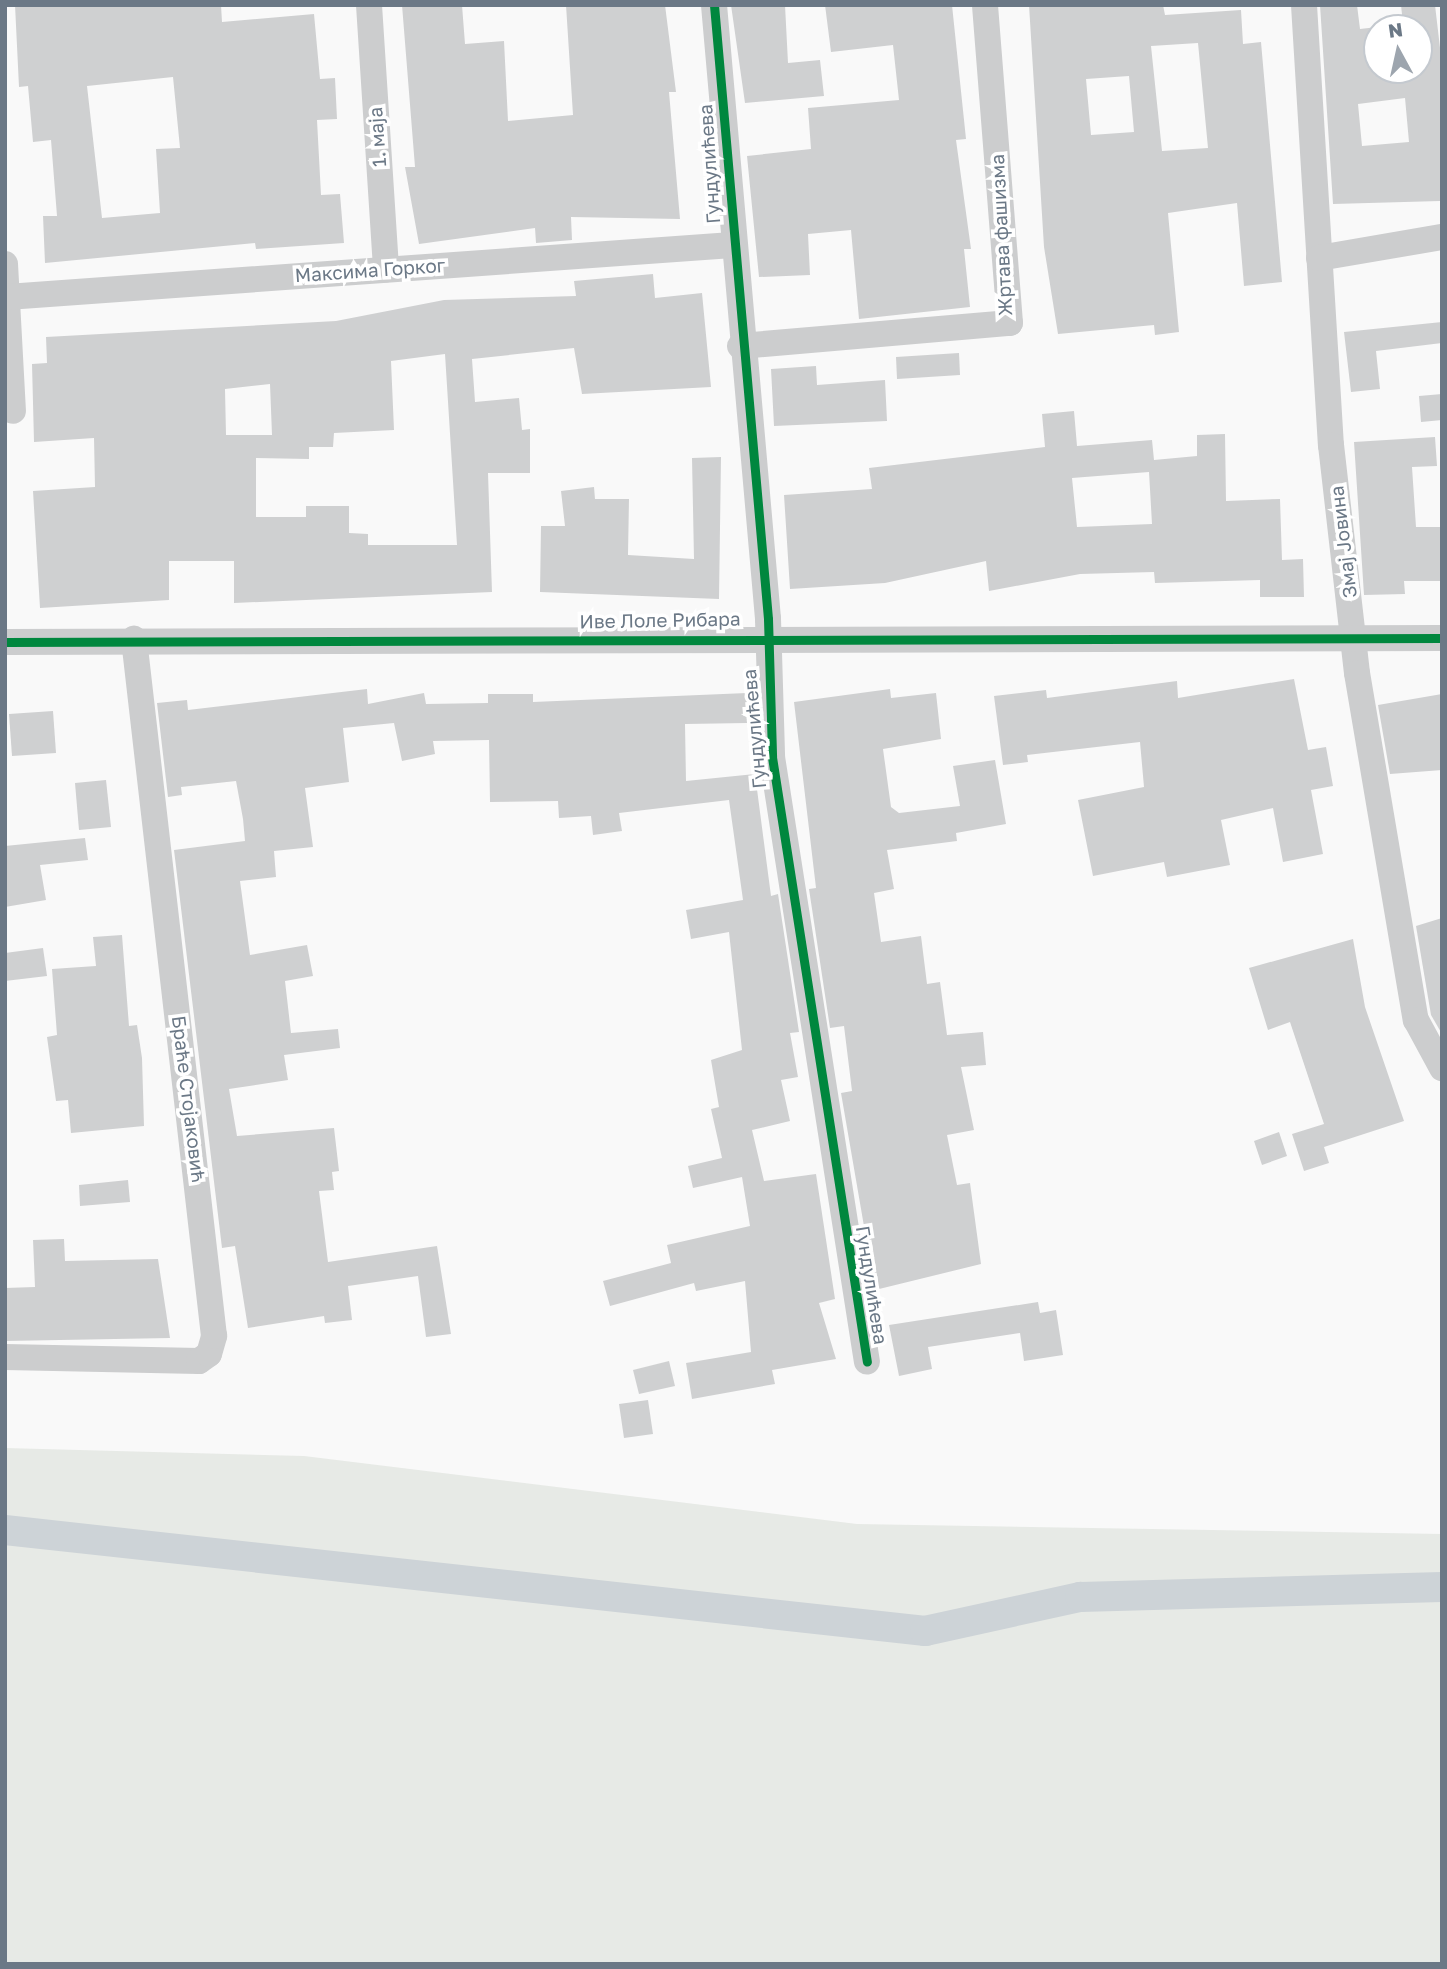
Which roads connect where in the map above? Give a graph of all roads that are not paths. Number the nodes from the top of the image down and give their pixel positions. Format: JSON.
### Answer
{"nodes":[{"id":1,"x":369,"y":5,"type":"edge"},
{"id":2,"x":714,"y":5,"type":"edge"},
{"id":3,"x":985,"y":5,"type":"edge"},
{"id":4,"x":1304,"y":5,"type":"edge"},
{"id":5,"x":1442,"y":237,"type":"edge"},
{"id":6,"x":732,"y":245,"type":"junction"},
{"id":7,"x":1319,"y":258,"type":"junction"},
{"id":8,"x":5,"y":264,"type":"edge"},
{"id":9,"x":386,"y":269,"type":"junction"},
{"id":10,"x":8,"y":297,"type":"junction"},
{"id":11,"x":740,"y":346,"type":"junction"},
{"id":12,"x":13,"y":411,"type":"dead end"},
{"id":13,"x":766,"y":638,"type":"junction"},
{"id":14,"x":1442,"y":638,"type":"edge"},
{"id":15,"x":134,"y":639,"type":"junction"},
{"id":16,"x":1354,"y":639,"type":"junction"},
{"id":17,"x":5,"y":642,"type":"edge"},
{"id":18,"x":1442,"y":1068,"type":"edge"},
{"id":19,"x":5,"y":1357,"type":"edge"},
{"id":20,"x":867,"y":1362,"type":"dead end"}],
"edges":[{"from":1,"to":9,"type":"street","name":"1. маја"},
{"from":2,"to":6,"type":"street","name":"Гундулићева"},
{"from":3,"to":11,"type":"street","name":"Жртава фашизма"},
{"from":4,"to":7,"type":"street","name":"Змај Јовина"},
{"from":5,"to":7,"type":"street"},
{"from":6,"to":9,"type":"street","name":"Максима Горког"},
{"from":6,"to":11,"type":"street","name":"Гундулићева"},
{"from":7,"to":16,"type":"street","name":"Змај Јовина"},
{"from":8,"to":10,"type":"street"},
{"from":9,"to":10,"type":"street","name":"Максима Горког"},
{"from":10,"to":12,"type":"street"},
{"from":11,"to":13,"type":"street","name":"Гундулићева"},
{"from":13,"to":15,"type":"street","name":"Иве Лоле Рибара"},
{"from":13,"to":16,"type":"street","name":"Иве Лоле Рибара"},
{"from":13,"to":20,"type":"street","name":"Гундулићева"},
{"from":14,"to":16,"type":"street","name":"Иве Лоле Рибара"},
{"from":15,"to":17,"type":"street","name":"Иве Лоле Рибара"},
{"from":15,"to":19,"type":"street","name":"Браће Стојаковић"},
{"from":16,"to":18,"type":"street","name":"Змај Јовина"}]}
